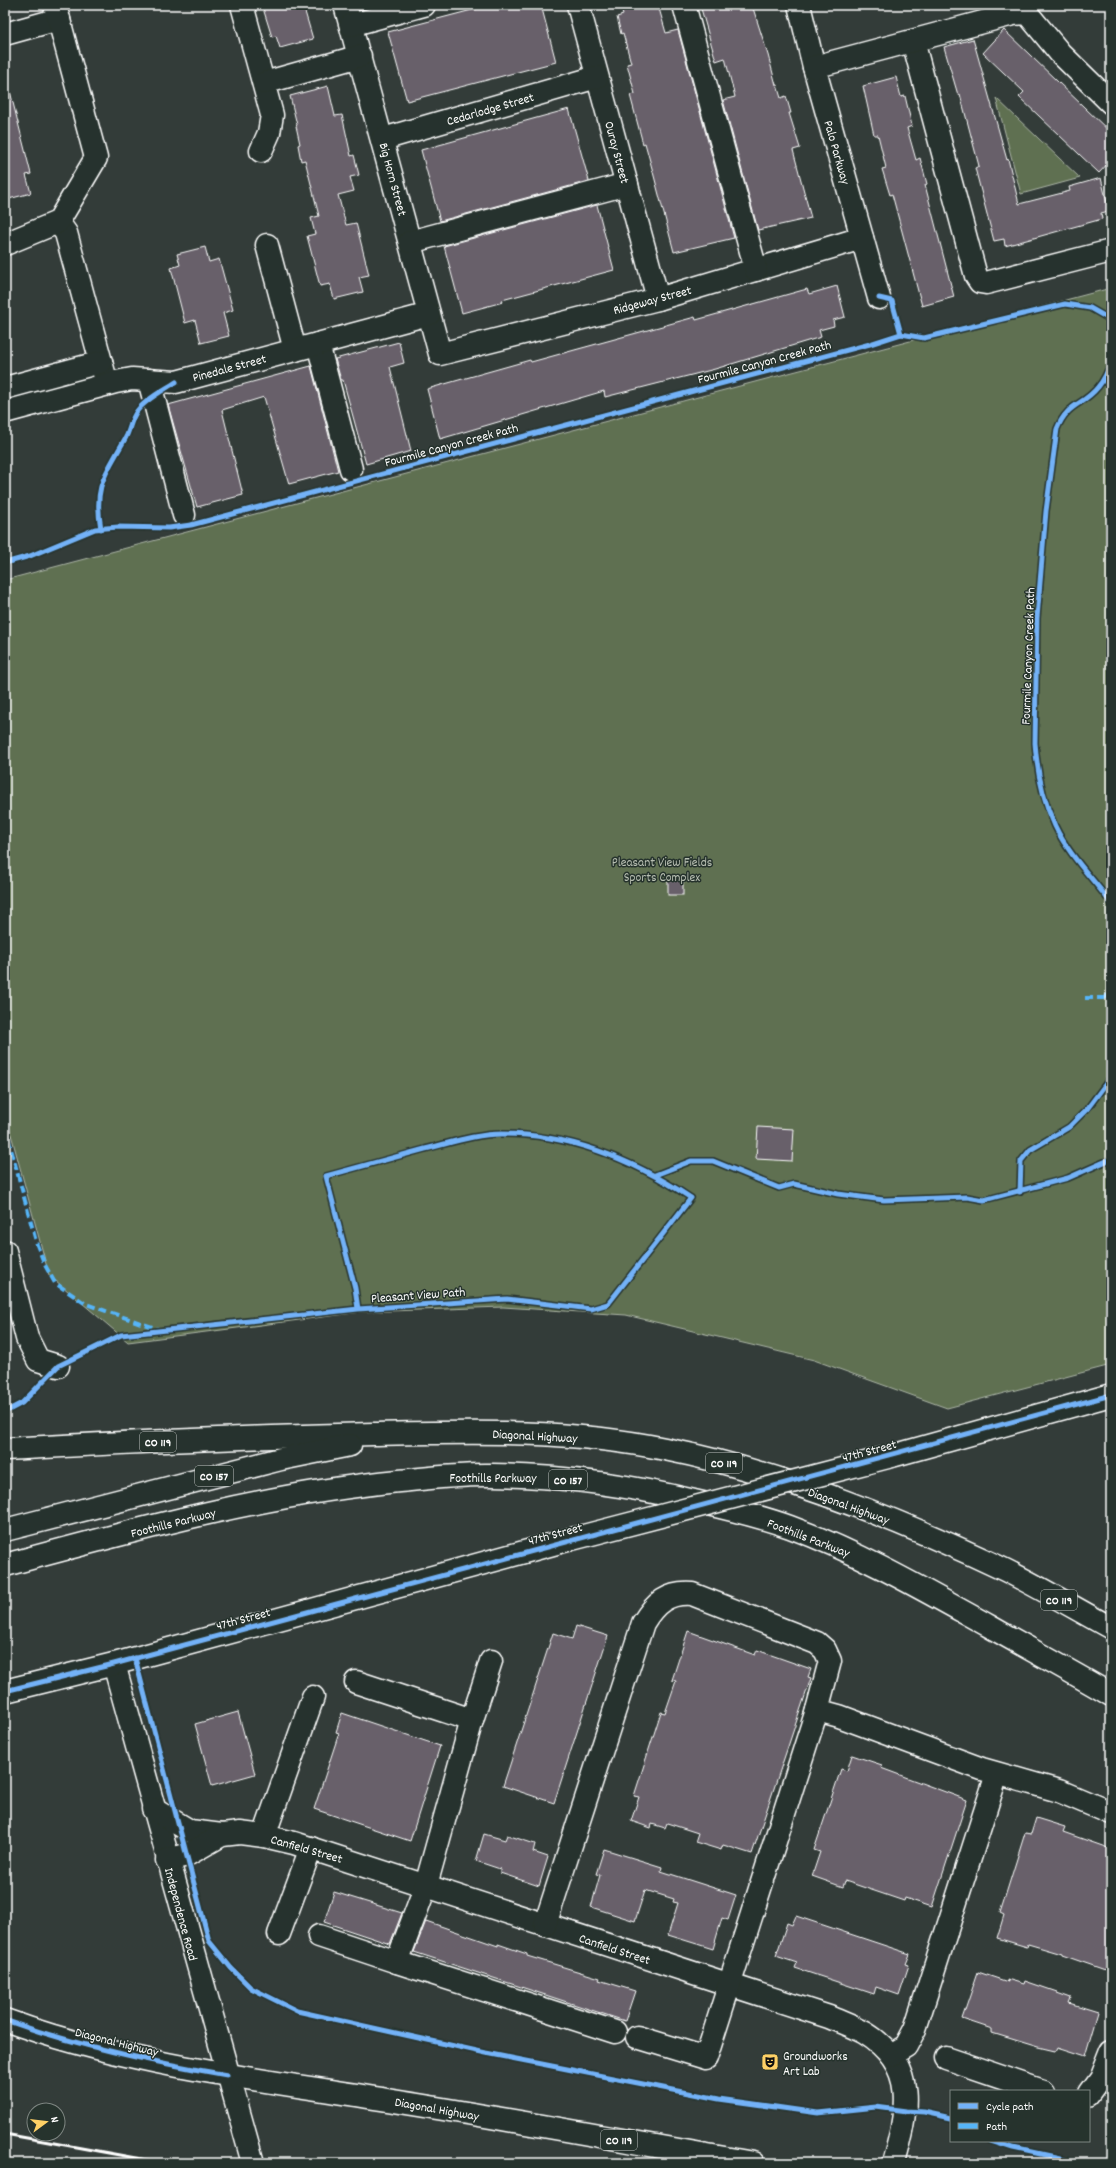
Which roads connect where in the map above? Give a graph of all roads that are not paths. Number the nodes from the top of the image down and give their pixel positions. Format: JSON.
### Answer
{"nodes":[{"id":1,"x":242,"y":5,"type":"edge"},
{"id":2,"x":424,"y":5,"type":"edge"},
{"id":3,"x":578,"y":5,"type":"edge"},
{"id":4,"x":684,"y":5,"type":"edge"},
{"id":5,"x":798,"y":5,"type":"edge"},
{"id":6,"x":57,"y":12,"type":"edge"},
{"id":7,"x":348,"y":15,"type":"edge"},
{"id":8,"x":5,"y":34,"type":"edge"},
{"id":9,"x":913,"y":41,"type":"junction"},
{"id":10,"x":360,"y":56,"type":"junction"},
{"id":11,"x":814,"y":67,"type":"junction"},
{"id":12,"x":597,"y":77,"type":"junction"},
{"id":13,"x":264,"y":83,"type":"junction"},
{"id":14,"x":1111,"y":103,"type":"edge"},
{"id":15,"x":383,"y":139,"type":"junction"},
{"id":16,"x":261,"y":151,"type":"dead end"},
{"id":17,"x":627,"y":184,"type":"junction"},
{"id":18,"x":58,"y":222,"type":"junction"},
{"id":19,"x":862,"y":238,"type":"junction"},
{"id":20,"x":410,"y":242,"type":"junction"},
{"id":21,"x":5,"y":244,"type":"edge"},
{"id":22,"x":267,"y":245,"type":"dead end"},
{"id":23,"x":1111,"y":251,"type":"edge"},
{"id":24,"x":756,"y":270,"type":"junction"},
{"id":25,"x":879,"y":298,"type":"dead end"},
{"id":26,"x":658,"y":299,"type":"junction"},
{"id":27,"x":429,"y":314,"type":"junction"},
{"id":28,"x":318,"y":344,"type":"junction"},
{"id":29,"x":295,"y":350,"type":"junction"},
{"id":30,"x":440,"y":354,"type":"joint"},
{"id":31,"x":100,"y":362,"type":"junction"},
{"id":32,"x":150,"y":380,"type":"junction"},
{"id":33,"x":107,"y":384,"type":"junction"},
{"id":34,"x":5,"y":388,"type":"edge"},
{"id":35,"x":5,"y":412,"type":"edge"},
{"id":36,"x":351,"y":469,"type":"dead end"},
{"id":37,"x":184,"y":515,"type":"dead end"},
{"id":38,"x":5,"y":1251,"type":"edge"},
{"id":39,"x":58,"y":1366,"type":"dead end"},
{"id":40,"x":1111,"y":1395,"type":"edge"},
{"id":41,"x":424,"y":1433,"type":"junction"},
{"id":42,"x":5,"y":1449,"type":"edge"},
{"id":43,"x":5,"y":1530,"type":"edge"},
{"id":44,"x":5,"y":1565,"type":"edge"},
{"id":45,"x":1111,"y":1628,"type":"edge"},
{"id":46,"x":490,"y":1661,"type":"dead end"},
{"id":47,"x":114,"y":1664,"type":"junction"},
{"id":48,"x":356,"y":1682,"type":"dead end"},
{"id":49,"x":5,"y":1691,"type":"edge"},
{"id":50,"x":1111,"y":1695,"type":"edge"},
{"id":51,"x":313,"y":1696,"type":"dead end"},
{"id":52,"x":817,"y":1710,"type":"junction"},
{"id":53,"x":472,"y":1720,"type":"junction"},
{"id":54,"x":997,"y":1774,"type":"junction"},
{"id":55,"x":153,"y":1808,"type":"junction"},
{"id":56,"x":1111,"y":1813,"type":"edge"},
{"id":57,"x":222,"y":1835,"type":"junction"},
{"id":58,"x":264,"y":1836,"type":"junction"},
{"id":59,"x":311,"y":1848,"type":"junction"},
{"id":60,"x":167,"y":1860,"type":"junction"},
{"id":61,"x":426,"y":1886,"type":"junction"},
{"id":62,"x":545,"y":1925,"type":"junction"},
{"id":63,"x":279,"y":1934,"type":"dead end"},
{"id":64,"x":319,"y":1936,"type":"dead end"},
{"id":65,"x":397,"y":1962,"type":"junction"},
{"id":66,"x":730,"y":1985,"type":"junction"},
{"id":67,"x":5,"y":2020,"type":"edge"},
{"id":68,"x":615,"y":2032,"type":"dead end"},
{"id":69,"x":637,"y":2036,"type":"dead end"},
{"id":70,"x":1111,"y":2051,"type":"edge"},
{"id":71,"x":891,"y":2055,"type":"junction"},
{"id":72,"x":946,"y":2058,"type":"dead end"},
{"id":73,"x":227,"y":2075,"type":"junction"},
{"id":74,"x":1040,"y":2090,"type":"edge"},
{"id":75,"x":1090,"y":2093,"type":"edge"},
{"id":76,"x":253,"y":2163,"type":"edge"},
{"id":77,"x":753,"y":2163,"type":"edge"},
{"id":78,"x":893,"y":2163,"type":"edge"}],
"edges":[{"from":1,"to":13,"type":"main road"},
{"from":2,"to":7,"type":"main road"},
{"from":3,"to":12,"type":"main road","name":"Ouray Street"},
{"from":4,"to":24,"type":"main road"},
{"from":5,"to":11,"type":"main road","name":"Palo Parkway"},
{"from":6,"to":8,"type":"main road"},
{"from":6,"to":18,"type":"main road"},
{"from":7,"to":10,"type":"main road","name":"Big Horn Street"},
{"from":9,"to":11,"type":"main road"},
{"from":9,"to":14,"type":"main road"},
{"from":9,"to":23,"type":"main road"},
{"from":10,"to":13,"type":"main road"},
{"from":10,"to":15,"type":"main road","name":"Big Horn Street"},
{"from":11,"to":19,"type":"main road","name":"Palo Parkway"},
{"from":12,"to":15,"type":"main road","name":"Cedarlodge Street"},
{"from":12,"to":17,"type":"main road","name":"Ouray Street"},
{"from":13,"to":16,"type":"main road"},
{"from":15,"to":20,"type":"main road","name":"Big Horn Street"},
{"from":17,"to":20,"type":"main road"},
{"from":17,"to":26,"type":"main road","name":"Ouray Street"},
{"from":18,"to":21,"type":"main road"},
{"from":18,"to":31,"type":"main road"},
{"from":19,"to":24,"type":"main road","name":"Ridgeway Street"},
{"from":19,"to":25,"type":"main road","name":"Palo Parkway"},
{"from":20,"to":27,"type":"main road","name":"Big Horn Street"},
{"from":22,"to":29,"type":"main road"},
{"from":24,"to":26,"type":"main road","name":"Ridgeway Street"},
{"from":26,"to":30,"type":"main road","name":"Ridgeway Street"},
{"from":27,"to":28,"type":"main road","name":"Pinedale Street"},
{"from":27,"to":30,"type":"main road","name":"Big Horn Street"},
{"from":28,"to":29,"type":"main road","name":"Pinedale Street"},
{"from":28,"to":36,"type":"main road"},
{"from":29,"to":32,"type":"main road","name":"Pinedale Street"},
{"from":31,"to":33,"type":"main road"},
{"from":31,"to":34,"type":"main road"},
{"from":32,"to":33,"type":"main road","name":"Pinedale Street"},
{"from":32,"to":37,"type":"main road"},
{"from":33,"to":35,"type":"main road","name":"Pinedale Street"},
{"from":38,"to":39,"type":"main road"},
{"from":40,"to":47,"type":"main road","name":"47th Street","bridge":true},
{"from":41,"to":42,"type":"main road","number":"CO 119"},
{"from":41,"to":43,"type":"main road","number":"CO 157"},
{"from":41,"to":45,"type":"main road","name":"Diagonal Highway","number":"CO 119"},
{"from":44,"to":50,"type":"main road","name":"Foothills Parkway","number":"CO 157"},
{"from":46,"to":53,"type":"main road"},
{"from":47,"to":49,"type":"main road","name":"47th Street"},
{"from":47,"to":55,"type":"main road","name":"Independence Road"},
{"from":48,"to":53,"type":"main road"},
{"from":51,"to":58,"type":"main road"},
{"from":52,"to":54,"type":"main road"},
{"from":52,"to":62,"type":"main road"},
{"from":52,"to":66,"type":"main road"},
{"from":53,"to":61,"type":"main road"},
{"from":54,"to":56,"type":"main road"},
{"from":54,"to":71,"type":"main road"},
{"from":55,"to":57,"type":"main road","name":"Canfield Street"},
{"from":55,"to":60,"type":"main road","name":"Independence Road"},
{"from":57,"to":58,"type":"main road","name":"Canfield Street"},
{"from":57,"to":60,"type":"main road","name":"Canfield Street"},
{"from":58,"to":59,"type":"main road","name":"Canfield Street"},
{"from":59,"to":61,"type":"main road","name":"Canfield Street"},
{"from":59,"to":63,"type":"main road"},
{"from":60,"to":73,"type":"main road","name":"Independence Road"},
{"from":61,"to":62,"type":"main road","name":"Canfield Street"},
{"from":61,"to":65,"type":"main road"},
{"from":62,"to":66,"type":"main road","name":"Canfield Street"},
{"from":64,"to":65,"type":"main road"},
{"from":65,"to":68,"type":"main road"},
{"from":66,"to":69,"type":"main road"},
{"from":66,"to":71,"type":"main road","name":"Canfield Street"},
{"from":67,"to":73,"type":"main road","name":"Diagonal Highway","number":"CO 119"},
{"from":70,"to":75,"type":"main road"},
{"from":71,"to":78,"type":"main road","name":"Canfield Street"},
{"from":72,"to":74,"type":"main road"},
{"from":73,"to":76,"type":"main road","name":"Independence Road"},
{"from":73,"to":77,"type":"main road","name":"Diagonal Highway","number":"CO 119"}]}
